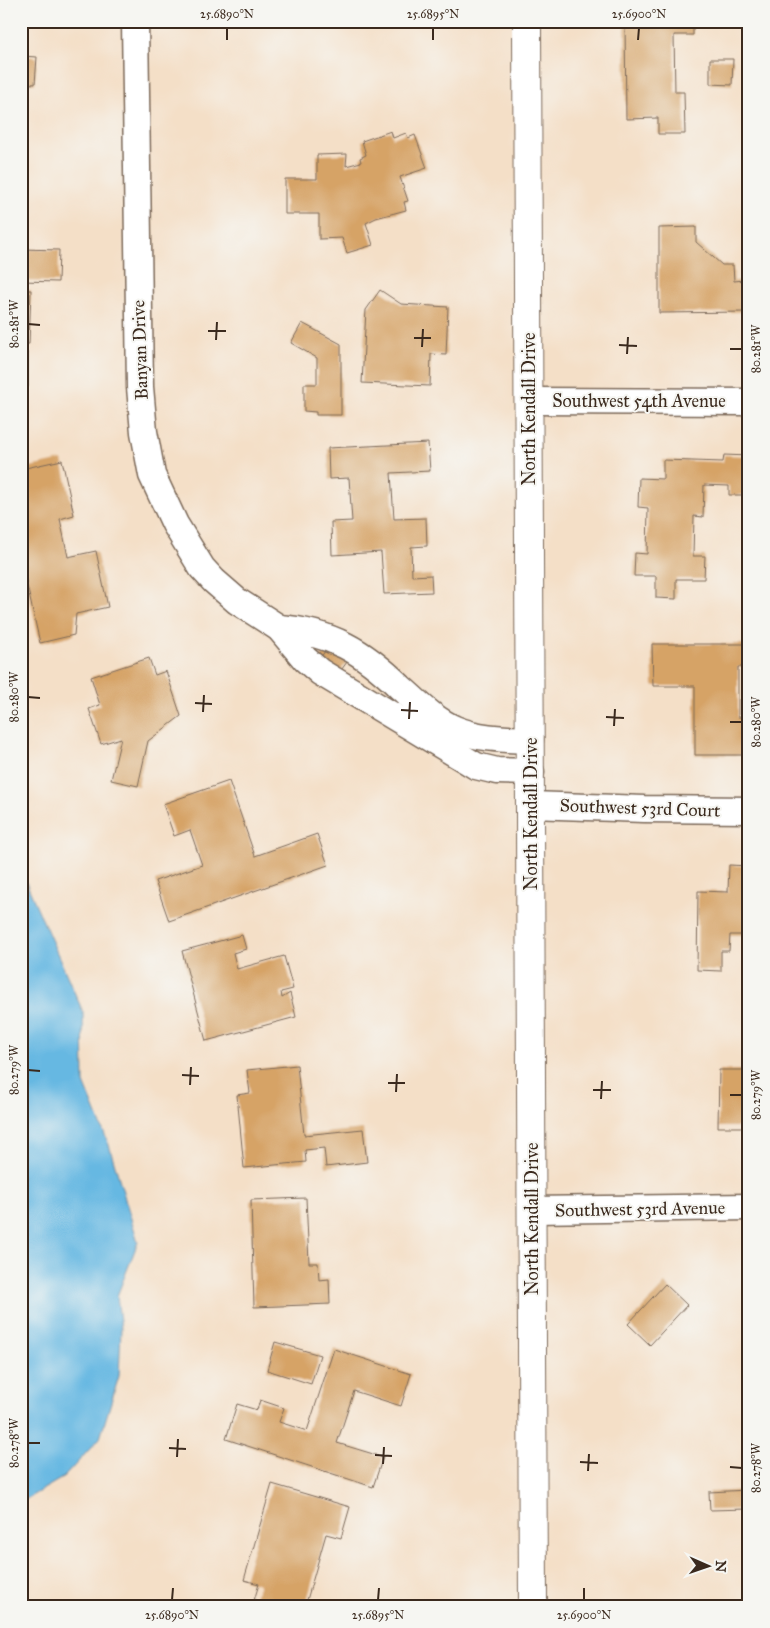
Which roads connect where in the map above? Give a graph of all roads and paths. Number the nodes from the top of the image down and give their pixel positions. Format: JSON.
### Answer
{"nodes":[{"id":1,"x":135,"y":21,"type":"edge"},
{"id":2,"x":526,"y":21,"type":"edge"},
{"id":3,"x":529,"y":401,"type":"junction"},
{"id":4,"x":749,"y":402,"type":"edge"},
{"id":5,"x":279,"y":628,"type":"junction"},
{"id":6,"x":530,"y":740,"type":"junction"},
{"id":7,"x":531,"y":772,"type":"junction"},
{"id":8,"x":531,"y":805,"type":"junction"},
{"id":9,"x":749,"y":810,"type":"edge"},
{"id":10,"x":749,"y":1207,"type":"edge"},
{"id":11,"x":532,"y":1210,"type":"junction"},
{"id":12,"x":532,"y":1607,"type":"edge"}],
"edges":[{"from":1,"to":5,"type":"street","name":"Banyan Drive"},
{"from":2,"to":3,"type":"street","name":"North Kendall Drive"},
{"from":3,"to":4,"type":"street","name":"Southwest 54th Avenue"},
{"from":3,"to":6,"type":"street","name":"North Kendall Drive"},
{"from":5,"to":6,"type":"street","name":"Banyan Drive"},
{"from":5,"to":7,"type":"street","name":"Banyan Drive"},
{"from":6,"to":7,"type":"street","name":"North Kendall Drive"},
{"from":7,"to":8,"type":"street","name":"North Kendall Drive"},
{"from":8,"to":9,"type":"street","name":"Southwest 53rd Court"},
{"from":8,"to":11,"type":"street","name":"North Kendall Drive"},
{"from":10,"to":11,"type":"street","name":"Southwest 53rd Avenue"},
{"from":11,"to":12,"type":"street","name":"North Kendall Drive"}]}
